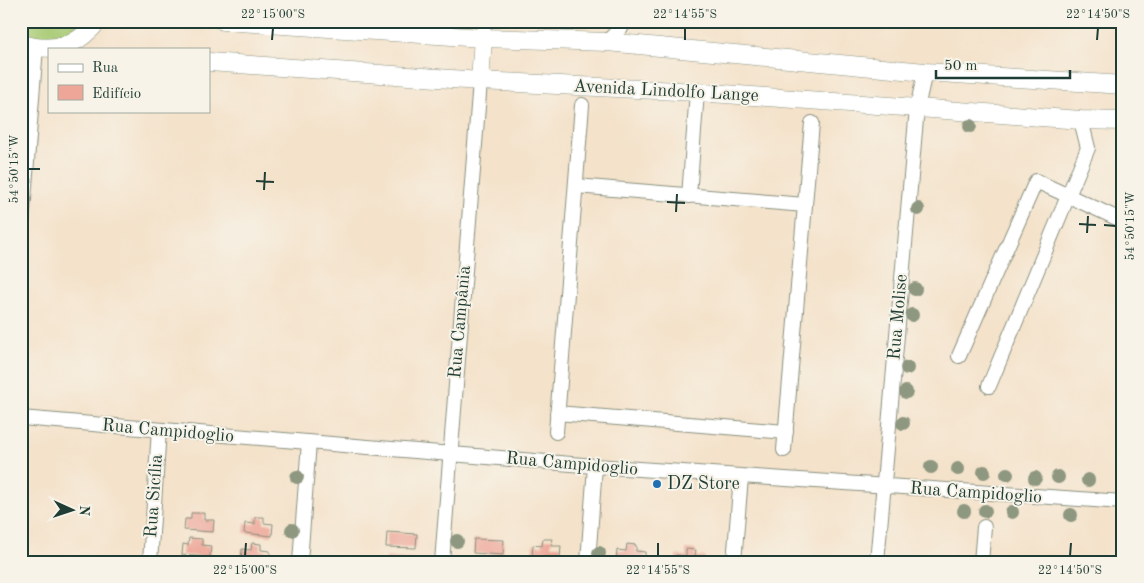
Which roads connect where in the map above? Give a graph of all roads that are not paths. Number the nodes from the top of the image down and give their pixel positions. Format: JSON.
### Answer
{"nodes":[{"id":1,"x":98,"y":21,"type":"edge"},
{"id":2,"x":223,"y":21,"type":"edge"},
{"id":3,"x":627,"y":21,"type":"edge"},
{"id":4,"x":484,"y":30,"type":"edge"},
{"id":5,"x":606,"y":42,"type":"junction"},
{"id":6,"x":29,"y":45,"type":"edge"},
{"id":7,"x":70,"y":47,"type":"edge"},
{"id":8,"x":210,"y":62,"type":"edge"},
{"id":9,"x":924,"y":72,"type":"junction"},
{"id":10,"x":480,"y":81,"type":"junction"},
{"id":11,"x":1123,"y":85,"type":"edge"},
{"id":12,"x":697,"y":92,"type":"junction"},
{"id":13,"x":582,"y":105,"type":"dead end"},
{"id":14,"x":917,"y":108,"type":"junction"},
{"id":15,"x":1081,"y":120,"type":"junction"},
{"id":16,"x":1123,"y":121,"type":"edge"},
{"id":17,"x":812,"y":123,"type":"dead end"},
{"id":18,"x":576,"y":186,"type":"junction"},
{"id":19,"x":689,"y":196,"type":"junction"},
{"id":20,"x":1069,"y":196,"type":"junction"},
{"id":21,"x":805,"y":205,"type":"junction"},
{"id":22,"x":1123,"y":220,"type":"edge"},
{"id":23,"x":21,"y":238,"type":"edge"},
{"id":24,"x":959,"y":356,"type":"dead end"},
{"id":25,"x":989,"y":386,"type":"dead end"},
{"id":26,"x":557,"y":413,"type":"junction"},
{"id":27,"x":21,"y":418,"type":"edge"},
{"id":28,"x":158,"y":430,"type":"junction"},
{"id":29,"x":556,"y":432,"type":"dead end"},
{"id":30,"x":786,"y":432,"type":"junction"},
{"id":31,"x":309,"y":442,"type":"junction"},
{"id":32,"x":784,"y":450,"type":"dead end"},
{"id":33,"x":450,"y":454,"type":"junction"},
{"id":34,"x":595,"y":466,"type":"junction"},
{"id":35,"x":741,"y":477,"type":"junction"},
{"id":36,"x":882,"y":487,"type":"junction"},
{"id":37,"x":1123,"y":502,"type":"edge"},
{"id":38,"x":984,"y":527,"type":"dead end"},
{"id":39,"x":150,"y":562,"type":"edge"},
{"id":40,"x":300,"y":562,"type":"edge"},
{"id":41,"x":442,"y":562,"type":"edge"},
{"id":42,"x":588,"y":562,"type":"edge"},
{"id":43,"x":734,"y":562,"type":"edge"},
{"id":44,"x":877,"y":562,"type":"edge"},
{"id":45,"x":981,"y":562,"type":"edge"}],
"edges":[{"from":1,"to":7,"type":"street"},
{"from":2,"to":4,"type":"street"},
{"from":3,"to":5,"type":"street"},
{"from":4,"to":5,"type":"street"},
{"from":4,"to":10,"type":"street"},
{"from":5,"to":9,"type":"street"},
{"from":6,"to":7,"type":"street"},
{"from":6,"to":23,"type":"street"},
{"from":8,"to":10,"type":"street","name":"Avenida Lindolfo Lange"},
{"from":9,"to":11,"type":"street"},
{"from":9,"to":14,"type":"street","name":"Rua Molise"},
{"from":10,"to":12,"type":"street","name":"Avenida Lindolfo Lange"},
{"from":10,"to":33,"type":"street","name":"Rua Campânia"},
{"from":12,"to":14,"type":"street","name":"Avenida Lindolfo Lange"},
{"from":12,"to":19,"type":"street"},
{"from":13,"to":18,"type":"street"},
{"from":14,"to":15,"type":"street","name":"Avenida Lindolfo Lange"},
{"from":14,"to":36,"type":"street","name":"Rua Molise"},
{"from":15,"to":16,"type":"street","name":"Avenida Lindolfo Lange"},
{"from":15,"to":20,"type":"street"},
{"from":17,"to":21,"type":"street"},
{"from":18,"to":19,"type":"street"},
{"from":18,"to":26,"type":"street"},
{"from":19,"to":21,"type":"street"},
{"from":20,"to":22,"type":"street"},
{"from":20,"to":24,"type":"street"},
{"from":20,"to":25,"type":"street"},
{"from":21,"to":30,"type":"street"},
{"from":26,"to":29,"type":"street"},
{"from":26,"to":30,"type":"street"},
{"from":27,"to":28,"type":"street","name":"Rua Campidoglio"},
{"from":28,"to":31,"type":"street","name":"Rua Campidoglio"},
{"from":28,"to":39,"type":"street","name":"Rua Sicília"},
{"from":30,"to":32,"type":"street"},
{"from":31,"to":33,"type":"street","name":"Rua Campidoglio"},
{"from":31,"to":40,"type":"street"},
{"from":33,"to":34,"type":"street","name":"Rua Campidoglio"},
{"from":33,"to":41,"type":"street","name":"Rua Campânia"},
{"from":34,"to":35,"type":"street","name":"Rua Campidoglio"},
{"from":34,"to":42,"type":"street"},
{"from":35,"to":36,"type":"street","name":"Rua Campidoglio"},
{"from":35,"to":43,"type":"street"},
{"from":36,"to":37,"type":"street","name":"Rua Campidoglio"},
{"from":36,"to":44,"type":"street","name":"Rua Molise"},
{"from":38,"to":45,"type":"street"}]}
